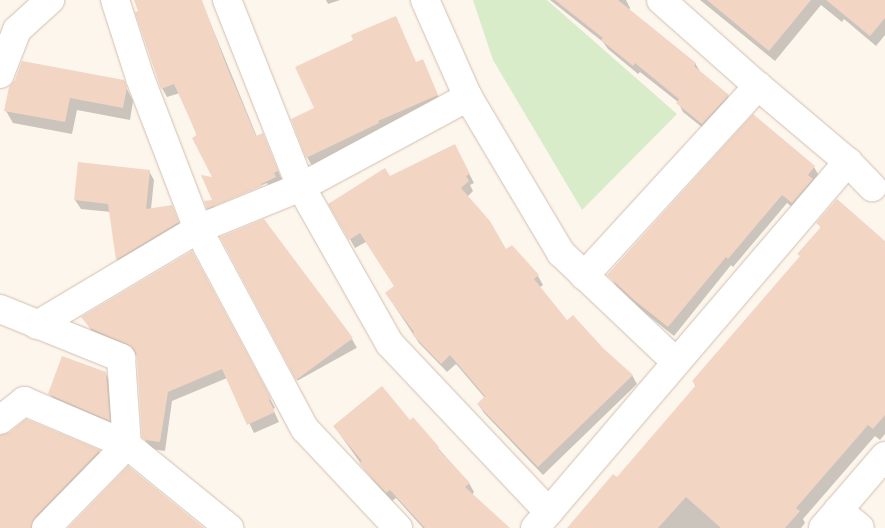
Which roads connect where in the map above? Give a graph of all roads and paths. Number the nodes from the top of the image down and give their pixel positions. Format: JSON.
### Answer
{"nodes":[{"id":1,"x":50,"y":0,"type":"edge"},
{"id":2,"x":116,"y":0,"type":"edge"},
{"id":3,"x":227,"y":0,"type":"edge"},
{"id":4,"x":425,"y":0,"type":"edge"},
{"id":5,"x":661,"y":0,"type":"edge"},
{"id":6,"x":0,"y":74,"type":"edge"},
{"id":7,"x":758,"y":86,"type":"junction"},
{"id":8,"x":468,"y":97,"type":"junction"},
{"id":9,"x":848,"y":162,"type":"junction"},
{"id":10,"x":301,"y":187,"type":"junction"},
{"id":11,"x":881,"y":187,"type":"edge"},
{"id":12,"x":198,"y":229,"type":"junction"},
{"id":13,"x":584,"y":276,"type":"junction"},
{"id":14,"x":0,"y":310,"type":"edge"},
{"id":15,"x":37,"y":325,"type":"junction"},
{"id":16,"x":676,"y":362,"type":"junction"},
{"id":17,"x":0,"y":420,"type":"edge"},
{"id":18,"x":127,"y":445,"type":"junction"},
{"id":19,"x":885,"y":456,"type":"edge"},
{"id":20,"x":831,"y":519,"type":"edge"},
{"id":21,"x":542,"y":520,"type":"edge"},
{"id":22,"x":46,"y":528,"type":"edge"},
{"id":23,"x":229,"y":528,"type":"edge"},
{"id":24,"x":398,"y":528,"type":"edge"},
{"id":25,"x":860,"y":528,"type":"edge"}],
"edges":[{"from":1,"to":6,"type":"street"},
{"from":2,"to":12,"type":"street"},
{"from":3,"to":10,"type":"street"},
{"from":4,"to":8,"type":"street"},
{"from":5,"to":7,"type":"street"},
{"from":7,"to":9,"type":"street"},
{"from":7,"to":13,"type":"street"},
{"from":8,"to":10,"type":"street"},
{"from":8,"to":13,"type":"street"},
{"from":9,"to":11,"type":"street"},
{"from":9,"to":16,"type":"street"},
{"from":10,"to":12,"type":"street"},
{"from":10,"to":21,"type":"street"},
{"from":12,"to":15,"type":"street"},
{"from":12,"to":24,"type":"street"},
{"from":13,"to":16,"type":"street"},
{"from":14,"to":15,"type":"street"},
{"from":15,"to":18,"type":"street"},
{"from":16,"to":21,"type":"street"},
{"from":17,"to":18,"type":"street"},
{"from":18,"to":22,"type":"street"},
{"from":18,"to":23,"type":"street"},
{"from":19,"to":20,"type":"street"},
{"from":20,"to":25,"type":"street"}]}
